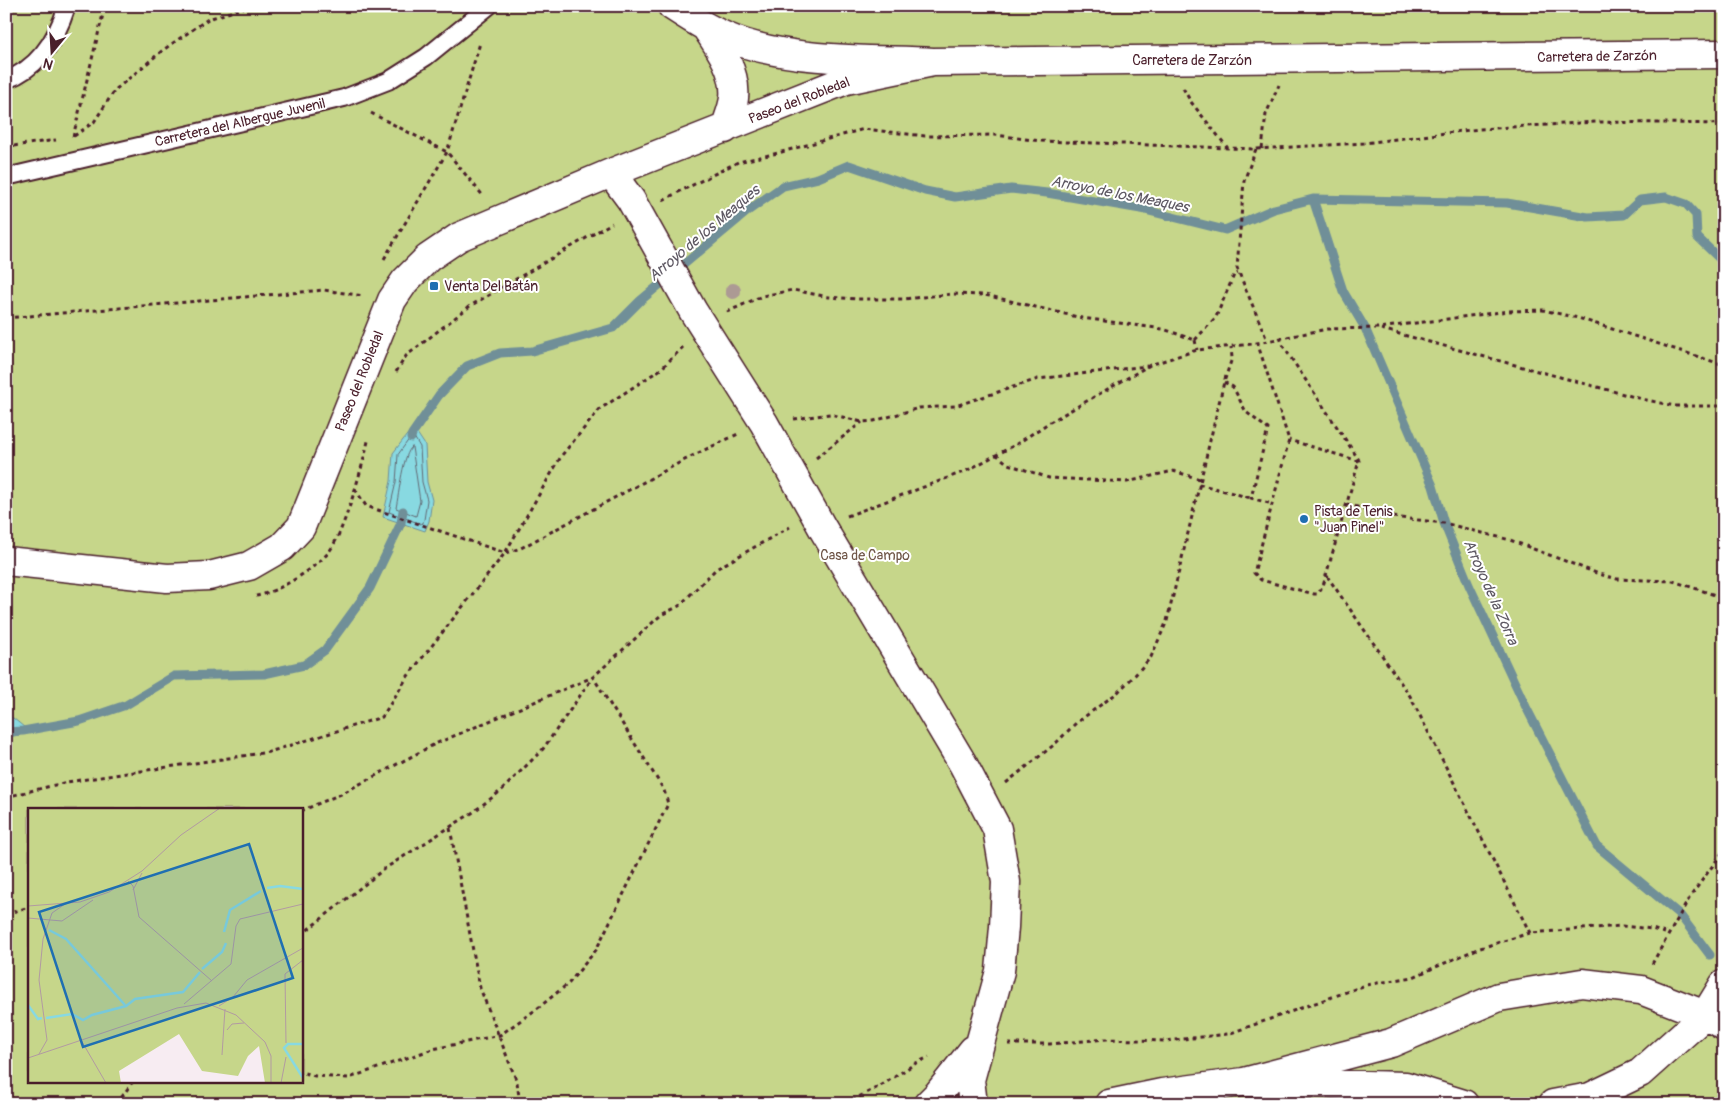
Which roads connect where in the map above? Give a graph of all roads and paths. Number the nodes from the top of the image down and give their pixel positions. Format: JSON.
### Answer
{"nodes":[{"id":1,"x":67,"y":6,"type":"edge"},
{"id":2,"x":105,"y":6,"type":"edge"},
{"id":3,"x":250,"y":6,"type":"edge"},
{"id":4,"x":489,"y":6,"type":"edge"},
{"id":5,"x":672,"y":6,"type":"edge"},
{"id":6,"x":20,"y":7,"type":"edge"},
{"id":7,"x":6,"y":8,"type":"edge"},
{"id":8,"x":707,"y":29,"type":"junction"},
{"id":9,"x":483,"y":34,"type":"dead end"},
{"id":10,"x":1724,"y":54,"type":"edge"},
{"id":11,"x":1281,"y":59,"type":"junction"},
{"id":12,"x":1179,"y":60,"type":"junction"},
{"id":13,"x":933,"y":62,"type":"junction"},
{"id":14,"x":6,"y":80,"type":"edge"},
{"id":15,"x":344,"y":98,"type":"junction"},
{"id":16,"x":1724,"y":124,"type":"edge"},
{"id":17,"x":725,"y":129,"type":"junction"},
{"id":18,"x":73,"y":137,"type":"junction"},
{"id":19,"x":6,"y":147,"type":"edge"},
{"id":20,"x":1227,"y":148,"type":"junction"},
{"id":21,"x":1256,"y":149,"type":"junction"},
{"id":22,"x":1262,"y":149,"type":"junction"},
{"id":23,"x":447,"y":152,"type":"junction"},
{"id":24,"x":611,"y":173,"type":"junction"},
{"id":25,"x":6,"y":177,"type":"edge"},
{"id":26,"x":638,"y":214,"type":"junction"},
{"id":27,"x":502,"y":218,"type":"junction"},
{"id":28,"x":381,"y":264,"type":"dead end"},
{"id":29,"x":1238,"y":273,"type":"junction"},
{"id":30,"x":365,"y":287,"type":"dead end"},
{"id":31,"x":360,"y":295,"type":"junction"},
{"id":32,"x":392,"y":300,"type":"junction"},
{"id":33,"x":6,"y":318,"type":"edge"},
{"id":34,"x":699,"y":320,"type":"junction"},
{"id":35,"x":1378,"y":328,"type":"junction"},
{"id":36,"x":1280,"y":337,"type":"junction"},
{"id":37,"x":1195,"y":340,"type":"junction"},
{"id":38,"x":1267,"y":340,"type":"junction"},
{"id":39,"x":1257,"y":342,"type":"junction"},
{"id":40,"x":1230,"y":347,"type":"junction"},
{"id":41,"x":1197,"y":350,"type":"junction"},
{"id":42,"x":1724,"y":365,"type":"edge"},
{"id":43,"x":1150,"y":366,"type":"junction"},
{"id":44,"x":1224,"y":382,"type":"junction"},
{"id":45,"x":1724,"y":406,"type":"edge"},
{"id":46,"x":862,"y":422,"type":"junction"},
{"id":47,"x":764,"y":423,"type":"junction"},
{"id":48,"x":1289,"y":440,"type":"junction"},
{"id":49,"x":996,"y":454,"type":"junction"},
{"id":50,"x":1359,"y":461,"type":"junction"},
{"id":51,"x":792,"y":473,"type":"junction"},
{"id":52,"x":1200,"y":478,"type":"junction"},
{"id":53,"x":1199,"y":484,"type":"junction"},
{"id":54,"x":354,"y":489,"type":"dead end"},
{"id":55,"x":1251,"y":498,"type":"junction"},
{"id":56,"x":1272,"y":504,"type":"junction"},
{"id":57,"x":1347,"y":504,"type":"junction"},
{"id":58,"x":819,"y":521,"type":"junction"},
{"id":59,"x":505,"y":553,"type":"junction"},
{"id":60,"x":6,"y":561,"type":"edge"},
{"id":61,"x":1327,"y":576,"type":"junction"},
{"id":62,"x":1724,"y":598,"type":"edge"},
{"id":63,"x":593,"y":678,"type":"junction"},
{"id":64,"x":6,"y":797,"type":"edge"},
{"id":65,"x":980,"y":797,"type":"junction"},
{"id":66,"x":302,"y":811,"type":"edge"},
{"id":67,"x":450,"y":828,"type":"junction"},
{"id":68,"x":1724,"y":850,"type":"edge"},
{"id":69,"x":28,"y":907,"type":"edge"},
{"id":70,"x":6,"y":914,"type":"edge"},
{"id":71,"x":1530,"y":933,"type":"junction"},
{"id":72,"x":302,"y":934,"type":"edge"},
{"id":73,"x":1668,"y":934,"type":"junction"},
{"id":74,"x":1724,"y":984,"type":"edge"},
{"id":75,"x":1641,"y":990,"type":"junction"},
{"id":76,"x":1714,"y":1020,"type":"edge"},
{"id":77,"x":500,"y":1035,"type":"junction"},
{"id":78,"x":978,"y":1043,"type":"junction"},
{"id":79,"x":937,"y":1054,"type":"dead end"},
{"id":80,"x":302,"y":1072,"type":"edge"},
{"id":81,"x":132,"y":1082,"type":"edge"},
{"id":82,"x":1244,"y":1082,"type":"junction"},
{"id":83,"x":117,"y":1104,"type":"edge"},
{"id":84,"x":520,"y":1104,"type":"edge"},
{"id":85,"x":845,"y":1104,"type":"edge"},
{"id":86,"x":928,"y":1104,"type":"edge"},
{"id":87,"x":973,"y":1104,"type":"edge"},
{"id":88,"x":1108,"y":1104,"type":"edge"},
{"id":89,"x":1464,"y":1104,"type":"edge"},
{"id":90,"x":1553,"y":1104,"type":"edge"}],
"edges":[{"from":1,"to":14,"type":"lane"},
{"from":2,"to":18,"type":"path"},
{"from":3,"to":18,"type":"path"},
{"from":4,"to":15,"type":"lane","name":"Carretera del Albergue Juvenil"},
{"from":5,"to":8,"type":"street","name":"Carretera de Zarzón"},
{"from":6,"to":7,"type":"path"},
{"from":8,"to":13,"type":"street","name":"Carretera de Zarzón"},
{"from":8,"to":17,"type":"street","name":"Paseo del Robledal"},
{"from":9,"to":23,"type":"path"},
{"from":10,"to":11,"type":"street","name":"Carretera de Zarzón"},
{"from":11,"to":12,"type":"street","name":"Carretera de Zarzón"},
{"from":11,"to":22,"type":"path"},
{"from":12,"to":13,"type":"street","name":"Carretera de Zarzón"},
{"from":12,"to":20,"type":"path"},
{"from":13,"to":17,"type":"street","name":"Paseo del Robledal"},
{"from":15,"to":23,"type":"path"},
{"from":15,"to":25,"type":"lane","name":"Carretera del Albergue Juvenil"},
{"from":16,"to":22,"type":"path"},
{"from":17,"to":24,"type":"street","name":"Paseo del Robledal"},
{"from":18,"to":19,"type":"path"},
{"from":20,"to":21,"type":"path"},
{"from":20,"to":26,"type":"path"},
{"from":21,"to":22,"type":"path"},
{"from":21,"to":29,"type":"path"},
{"from":23,"to":27,"type":"path"},
{"from":23,"to":28,"type":"path"},
{"from":24,"to":26,"type":"street"},
{"from":24,"to":27,"type":"street","name":"Paseo del Robledal"},
{"from":26,"to":34,"type":"street"},
{"from":27,"to":32,"type":"street","name":"Paseo del Robledal"},
{"from":29,"to":37,"type":"path"},
{"from":29,"to":38,"type":"path"},
{"from":30,"to":31,"type":"path"},
{"from":31,"to":32,"type":"path"},
{"from":31,"to":33,"type":"path"},
{"from":32,"to":60,"type":"street","name":"Paseo del Robledal"},
{"from":34,"to":37,"type":"path"},
{"from":34,"to":47,"type":"street"},
{"from":34,"to":59,"type":"path"},
{"from":35,"to":36,"type":"path"},
{"from":35,"to":42,"type":"path"},
{"from":35,"to":45,"type":"path"},
{"from":36,"to":38,"type":"path"},
{"from":36,"to":50,"type":"path"},
{"from":37,"to":41,"type":"path"},
{"from":38,"to":39,"type":"path"},
{"from":39,"to":40,"type":"path"},
{"from":39,"to":48,"type":"path"},
{"from":40,"to":41,"type":"path"},
{"from":40,"to":44,"type":"path"},
{"from":41,"to":43,"type":"path"},
{"from":43,"to":46,"type":"path"},
{"from":43,"to":49,"type":"path"},
{"from":44,"to":52,"type":"path"},
{"from":44,"to":55,"type":"path"},
{"from":46,"to":47,"type":"path"},
{"from":46,"to":51,"type":"path"},
{"from":47,"to":51,"type":"street"},
{"from":47,"to":59,"type":"path"},
{"from":48,"to":50,"type":"path"},
{"from":48,"to":56,"type":"path"},
{"from":49,"to":52,"type":"path"},
{"from":49,"to":58,"type":"path"},
{"from":50,"to":57,"type":"path"},
{"from":51,"to":58,"type":"street"},
{"from":52,"to":53,"type":"path"},
{"from":53,"to":55,"type":"path"},
{"from":53,"to":65,"type":"path"},
{"from":54,"to":59,"type":"path"},
{"from":55,"to":56,"type":"path"},
{"from":56,"to":61,"type":"path"},
{"from":57,"to":61,"type":"path"},
{"from":57,"to":62,"type":"path"},
{"from":58,"to":63,"type":"path"},
{"from":58,"to":65,"type":"street"},
{"from":59,"to":64,"type":"path"},
{"from":61,"to":71,"type":"path"},
{"from":63,"to":66,"type":"path"},
{"from":63,"to":67,"type":"path"},
{"from":63,"to":77,"type":"path"},
{"from":65,"to":78,"type":"street"},
{"from":67,"to":72,"type":"path"},
{"from":67,"to":77,"type":"path"},
{"from":68,"to":73,"type":"path"},
{"from":69,"to":70,"type":"path"},
{"from":71,"to":73,"type":"path"},
{"from":71,"to":78,"type":"path"},
{"from":73,"to":75,"type":"path"},
{"from":74,"to":76,"type":"street"},
{"from":75,"to":76,"type":"street"},
{"from":75,"to":82,"type":"street"},
{"from":76,"to":90,"type":"street"},
{"from":77,"to":80,"type":"path"},
{"from":77,"to":84,"type":"path"},
{"from":78,"to":86,"type":"street"},
{"from":78,"to":87,"type":"street"},
{"from":79,"to":85,"type":"path"},
{"from":81,"to":83,"type":"path"},
{"from":82,"to":88,"type":"street"},
{"from":82,"to":89,"type":"street"}]}
